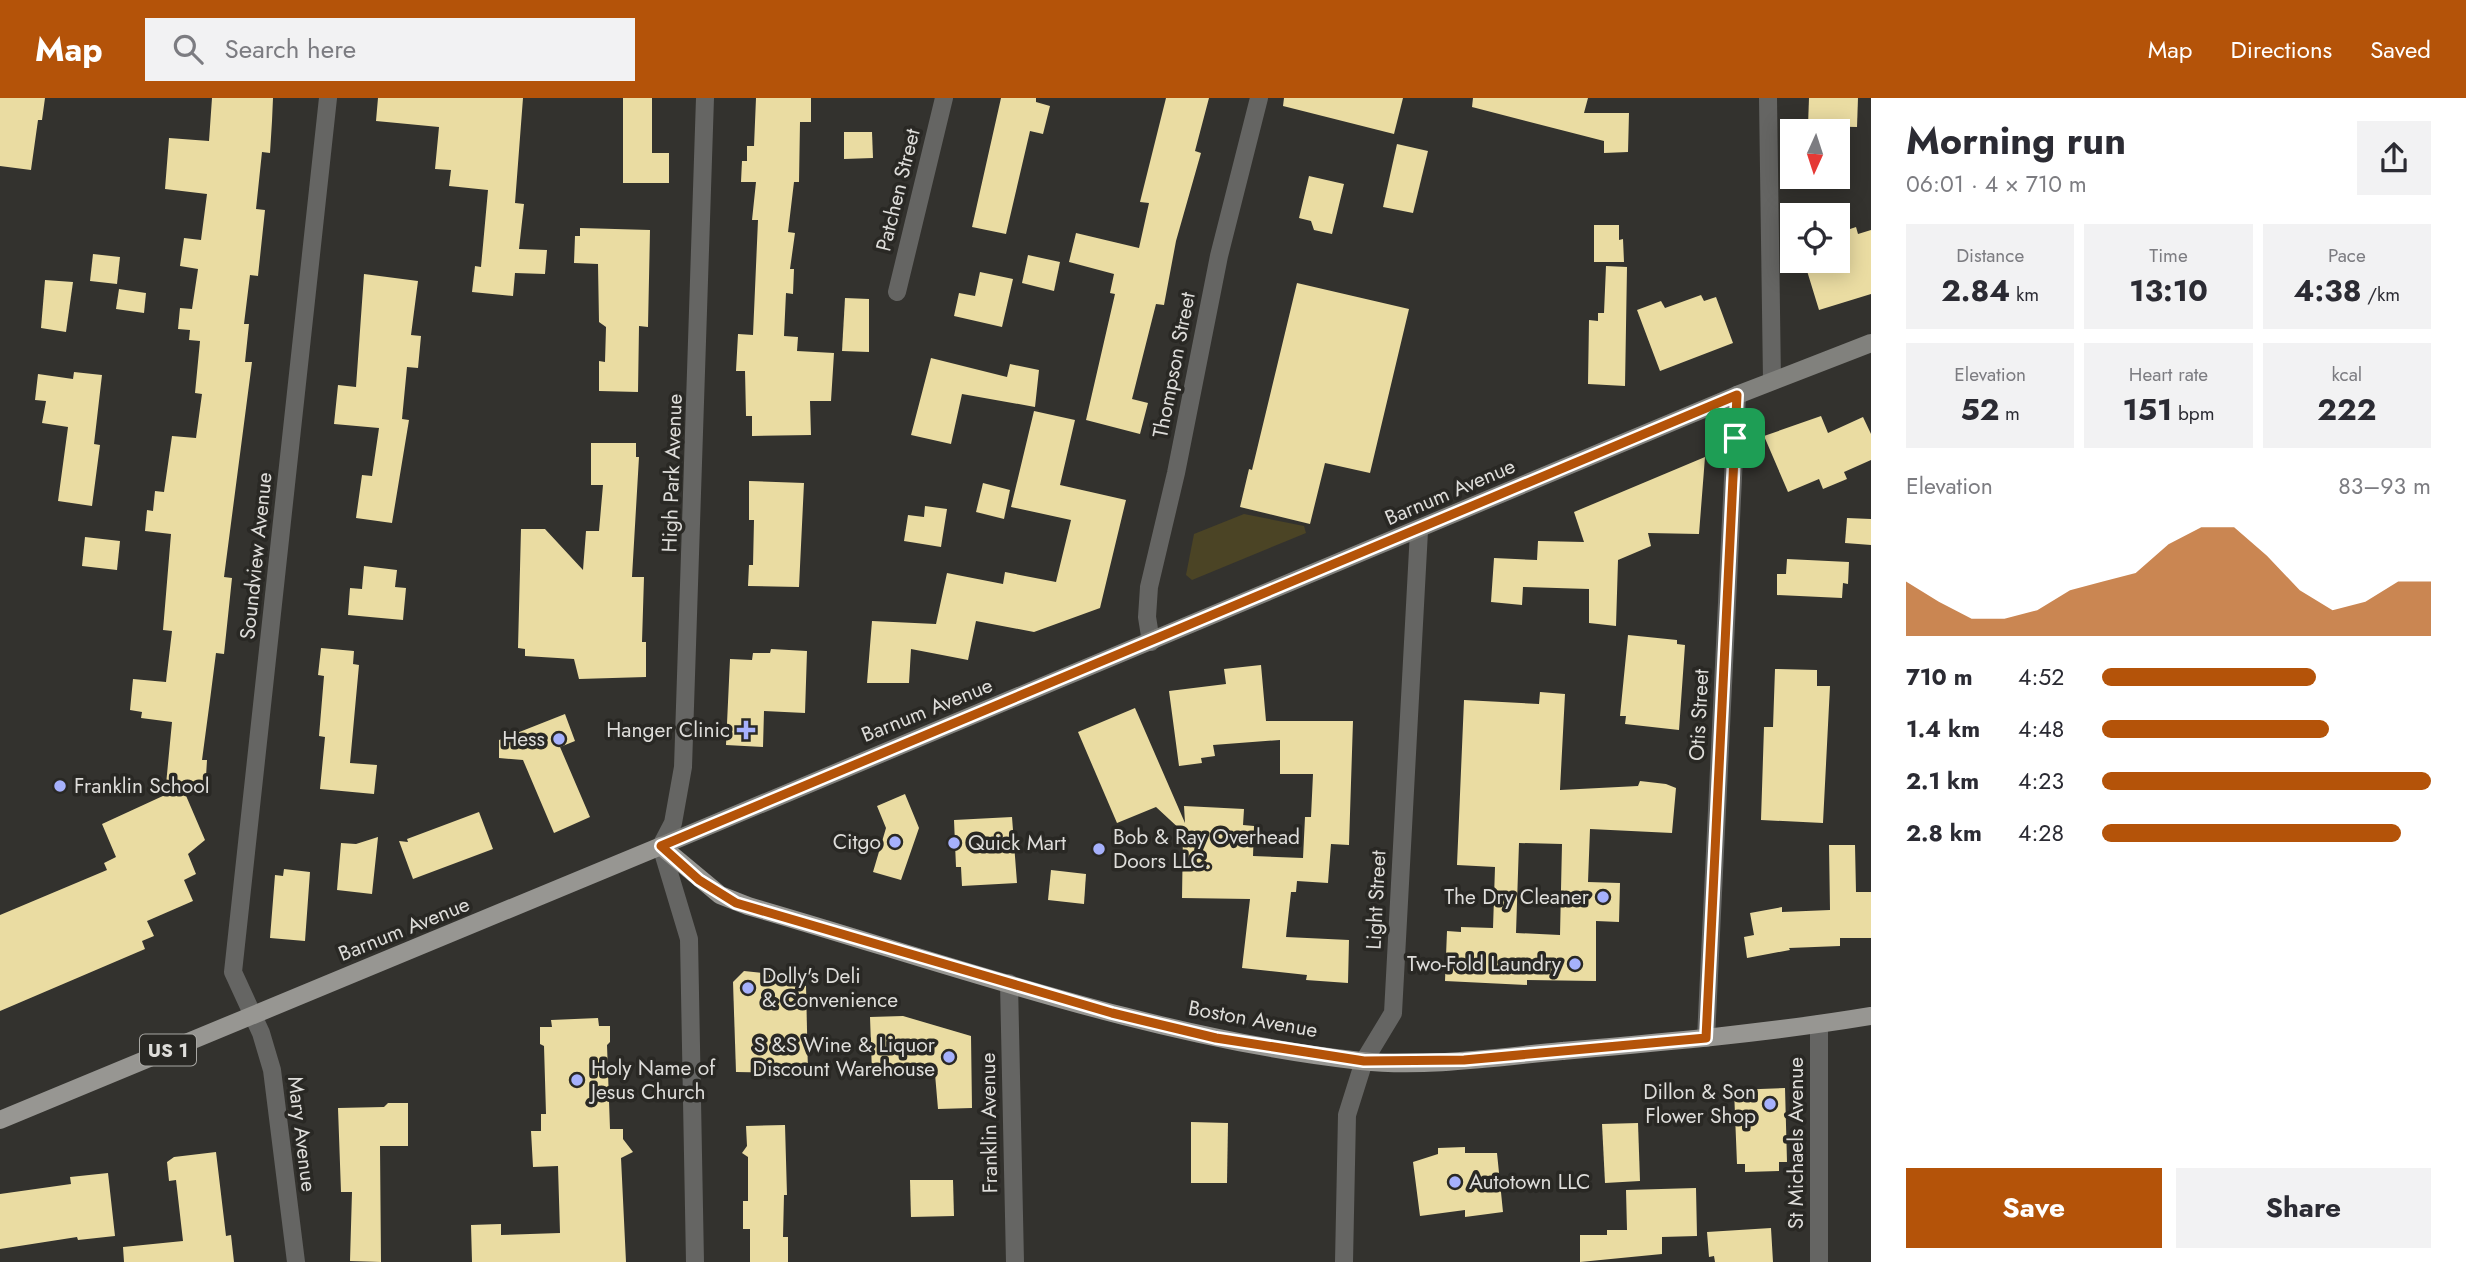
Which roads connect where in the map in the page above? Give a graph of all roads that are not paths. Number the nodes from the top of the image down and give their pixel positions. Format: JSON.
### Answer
{"nodes":[{"id":1,"x":328,"y":98,"type":"edge"},
{"id":2,"x":705,"y":98,"type":"edge"},
{"id":3,"x":944,"y":98,"type":"edge"},
{"id":4,"x":1259,"y":98,"type":"edge"},
{"id":5,"x":1768,"y":98,"type":"edge"},
{"id":6,"x":897,"y":292,"type":"dead end"},
{"id":7,"x":1871,"y":343,"type":"edge"},
{"id":8,"x":1772,"y":381,"type":"junction"},
{"id":9,"x":1737,"y":395,"type":"junction"},
{"id":10,"x":1419,"y":531,"type":"junction"},
{"id":11,"x":1151,"y":642,"type":"junction"},
{"id":12,"x":661,"y":846,"type":"junction"},
{"id":13,"x":1009,"y":983,"type":"junction"},
{"id":14,"x":253,"y":1015,"type":"junction"},
{"id":15,"x":1871,"y":1016,"type":"edge"},
{"id":16,"x":1819,"y":1024,"type":"junction"},
{"id":17,"x":1706,"y":1038,"type":"junction"},
{"id":18,"x":1364,"y":1061,"type":"junction"},
{"id":19,"x":0,"y":1120,"type":"edge"},
{"id":20,"x":296,"y":1262,"type":"edge"},
{"id":21,"x":695,"y":1262,"type":"edge"},
{"id":22,"x":1015,"y":1262,"type":"edge"},
{"id":23,"x":1344,"y":1262,"type":"edge"},
{"id":24,"x":1819,"y":1262,"type":"edge"}],
"edges":[{"from":1,"to":14,"type":"street","name":"Soundview Avenue"},
{"from":2,"to":12,"type":"street","name":"High Park Avenue"},
{"from":3,"to":6,"type":"street","name":"Patchen Street"},
{"from":4,"to":11,"type":"street","name":"Thompson Street"},
{"from":5,"to":8,"type":"street"},
{"from":7,"to":8,"type":"main road","name":"Barnum Avenue"},
{"from":8,"to":9,"type":"main road","name":"Barnum Avenue"},
{"from":9,"to":10,"type":"main road","name":"Barnum Avenue"},
{"from":9,"to":17,"type":"street","name":"Otis Street"},
{"from":10,"to":11,"type":"main road","name":"Barnum Avenue"},
{"from":10,"to":18,"type":"street","name":"Light Street"},
{"from":11,"to":12,"type":"main road","name":"Barnum Avenue"},
{"from":12,"to":13,"type":"main road","name":"Boston Avenue"},
{"from":12,"to":14,"type":"main road","name":"Barnum Avenue","number":"US 1"},
{"from":12,"to":21,"type":"street"},
{"from":13,"to":18,"type":"main road","name":"Boston Avenue"},
{"from":13,"to":22,"type":"street","name":"Franklin Avenue"},
{"from":14,"to":19,"type":"main road","name":"Barnum Avenue","number":"US 1"},
{"from":14,"to":20,"type":"street","name":"Mary Avenue"},
{"from":15,"to":16,"type":"main road","name":"Boston Avenue"},
{"from":16,"to":17,"type":"main road","name":"Boston Avenue"},
{"from":16,"to":24,"type":"street","name":"St Michaels Avenue"},
{"from":17,"to":18,"type":"main road","name":"Boston Avenue"},
{"from":18,"to":23,"type":"street","name":"Light Street"}]}
